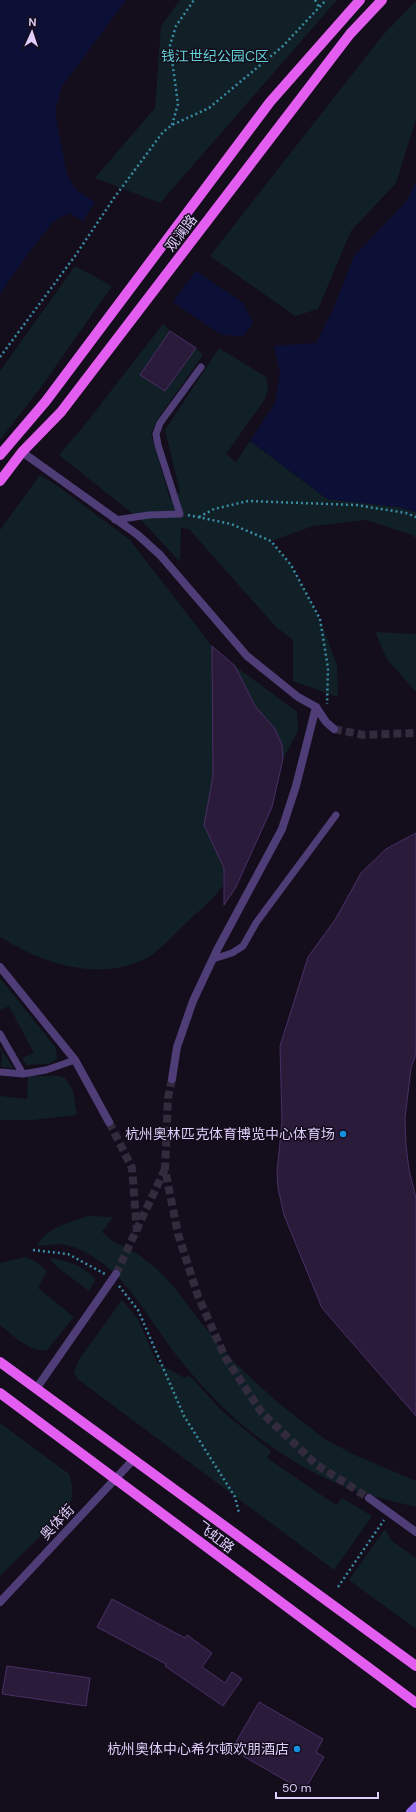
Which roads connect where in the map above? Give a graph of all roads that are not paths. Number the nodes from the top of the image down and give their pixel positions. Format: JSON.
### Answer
{"nodes":[{"id":1,"x":360,"y":0,"type":"edge"},
{"id":2,"x":382,"y":0,"type":"edge"},
{"id":3,"x":201,"y":366,"type":"dead end"},
{"id":4,"x":22,"y":452,"type":"junction"},
{"id":5,"x":0,"y":455,"type":"edge"},
{"id":6,"x":0,"y":481,"type":"edge"},
{"id":7,"x":115,"y":520,"type":"junction"},
{"id":8,"x":316,"y":707,"type":"junction"},
{"id":9,"x":334,"y":729,"type":"tunnel mouth"},
{"id":10,"x":336,"y":815,"type":"dead end"},
{"id":11,"x":213,"y":959,"type":"junction"},
{"id":12,"x":0,"y":967,"type":"edge"},
{"id":13,"x":0,"y":1034,"type":"edge"},
{"id":14,"x":76,"y":1060,"type":"junction"},
{"id":15,"x":0,"y":1072,"type":"edge"},
{"id":16,"x":23,"y":1074,"type":"junction"},
{"id":17,"x":172,"y":1079,"type":"tunnel mouth"},
{"id":18,"x":108,"y":1122,"type":"tunnel mouth"},
{"id":19,"x":115,"y":1276,"type":"tunnel mouth"},
{"id":20,"x":0,"y":1362,"type":"edge"},
{"id":21,"x":36,"y":1389,"type":"junction"},
{"id":22,"x":0,"y":1393,"type":"edge"},
{"id":23,"x":133,"y":1460,"type":"junction"},
{"id":24,"x":115,"y":1479,"type":"junction"},
{"id":25,"x":369,"y":1498,"type":"tunnel mouth"},
{"id":26,"x":416,"y":1532,"type":"edge"},
{"id":27,"x":0,"y":1602,"type":"edge"},
{"id":28,"x":416,"y":1666,"type":"edge"},
{"id":29,"x":416,"y":1702,"type":"edge"},
{"id":30,"x":416,"y":1806,"type":"edge"},
{"id":31,"x":410,"y":1812,"type":"edge"}],
"edges":[{"from":1,"to":5,"type":"main road","name":"观澜路"},
{"from":2,"to":4,"type":"main road","name":"观澜路"},
{"from":3,"to":7,"type":"lane"},
{"from":4,"to":6,"type":"main road","name":"观澜路"},
{"from":4,"to":7,"type":"street"},
{"from":7,"to":8,"type":"street"},
{"from":8,"to":9,"type":"street"},
{"from":8,"to":11,"type":"street"},
{"from":10,"to":11,"type":"lane"},
{"from":11,"to":17,"type":"street"},
{"from":12,"to":14,"type":"street"},
{"from":13,"to":16,"type":"lane"},
{"from":14,"to":16,"type":"lane"},
{"from":14,"to":18,"type":"street"},
{"from":15,"to":16,"type":"lane"},
{"from":19,"to":21,"type":"street"},
{"from":20,"to":21,"type":"main road","name":"飞虹路"},
{"from":21,"to":23,"type":"main road","name":"飞虹路"},
{"from":22,"to":24,"type":"main road","name":"飞虹路"},
{"from":23,"to":24,"type":"street","name":"奥体街"},
{"from":23,"to":28,"type":"main road","name":"飞虹路"},
{"from":24,"to":27,"type":"street","name":"奥体街"},
{"from":24,"to":29,"type":"main road","name":"飞虹路"},
{"from":25,"to":26,"type":"street"},
{"from":30,"to":31,"type":"main road"}]}
